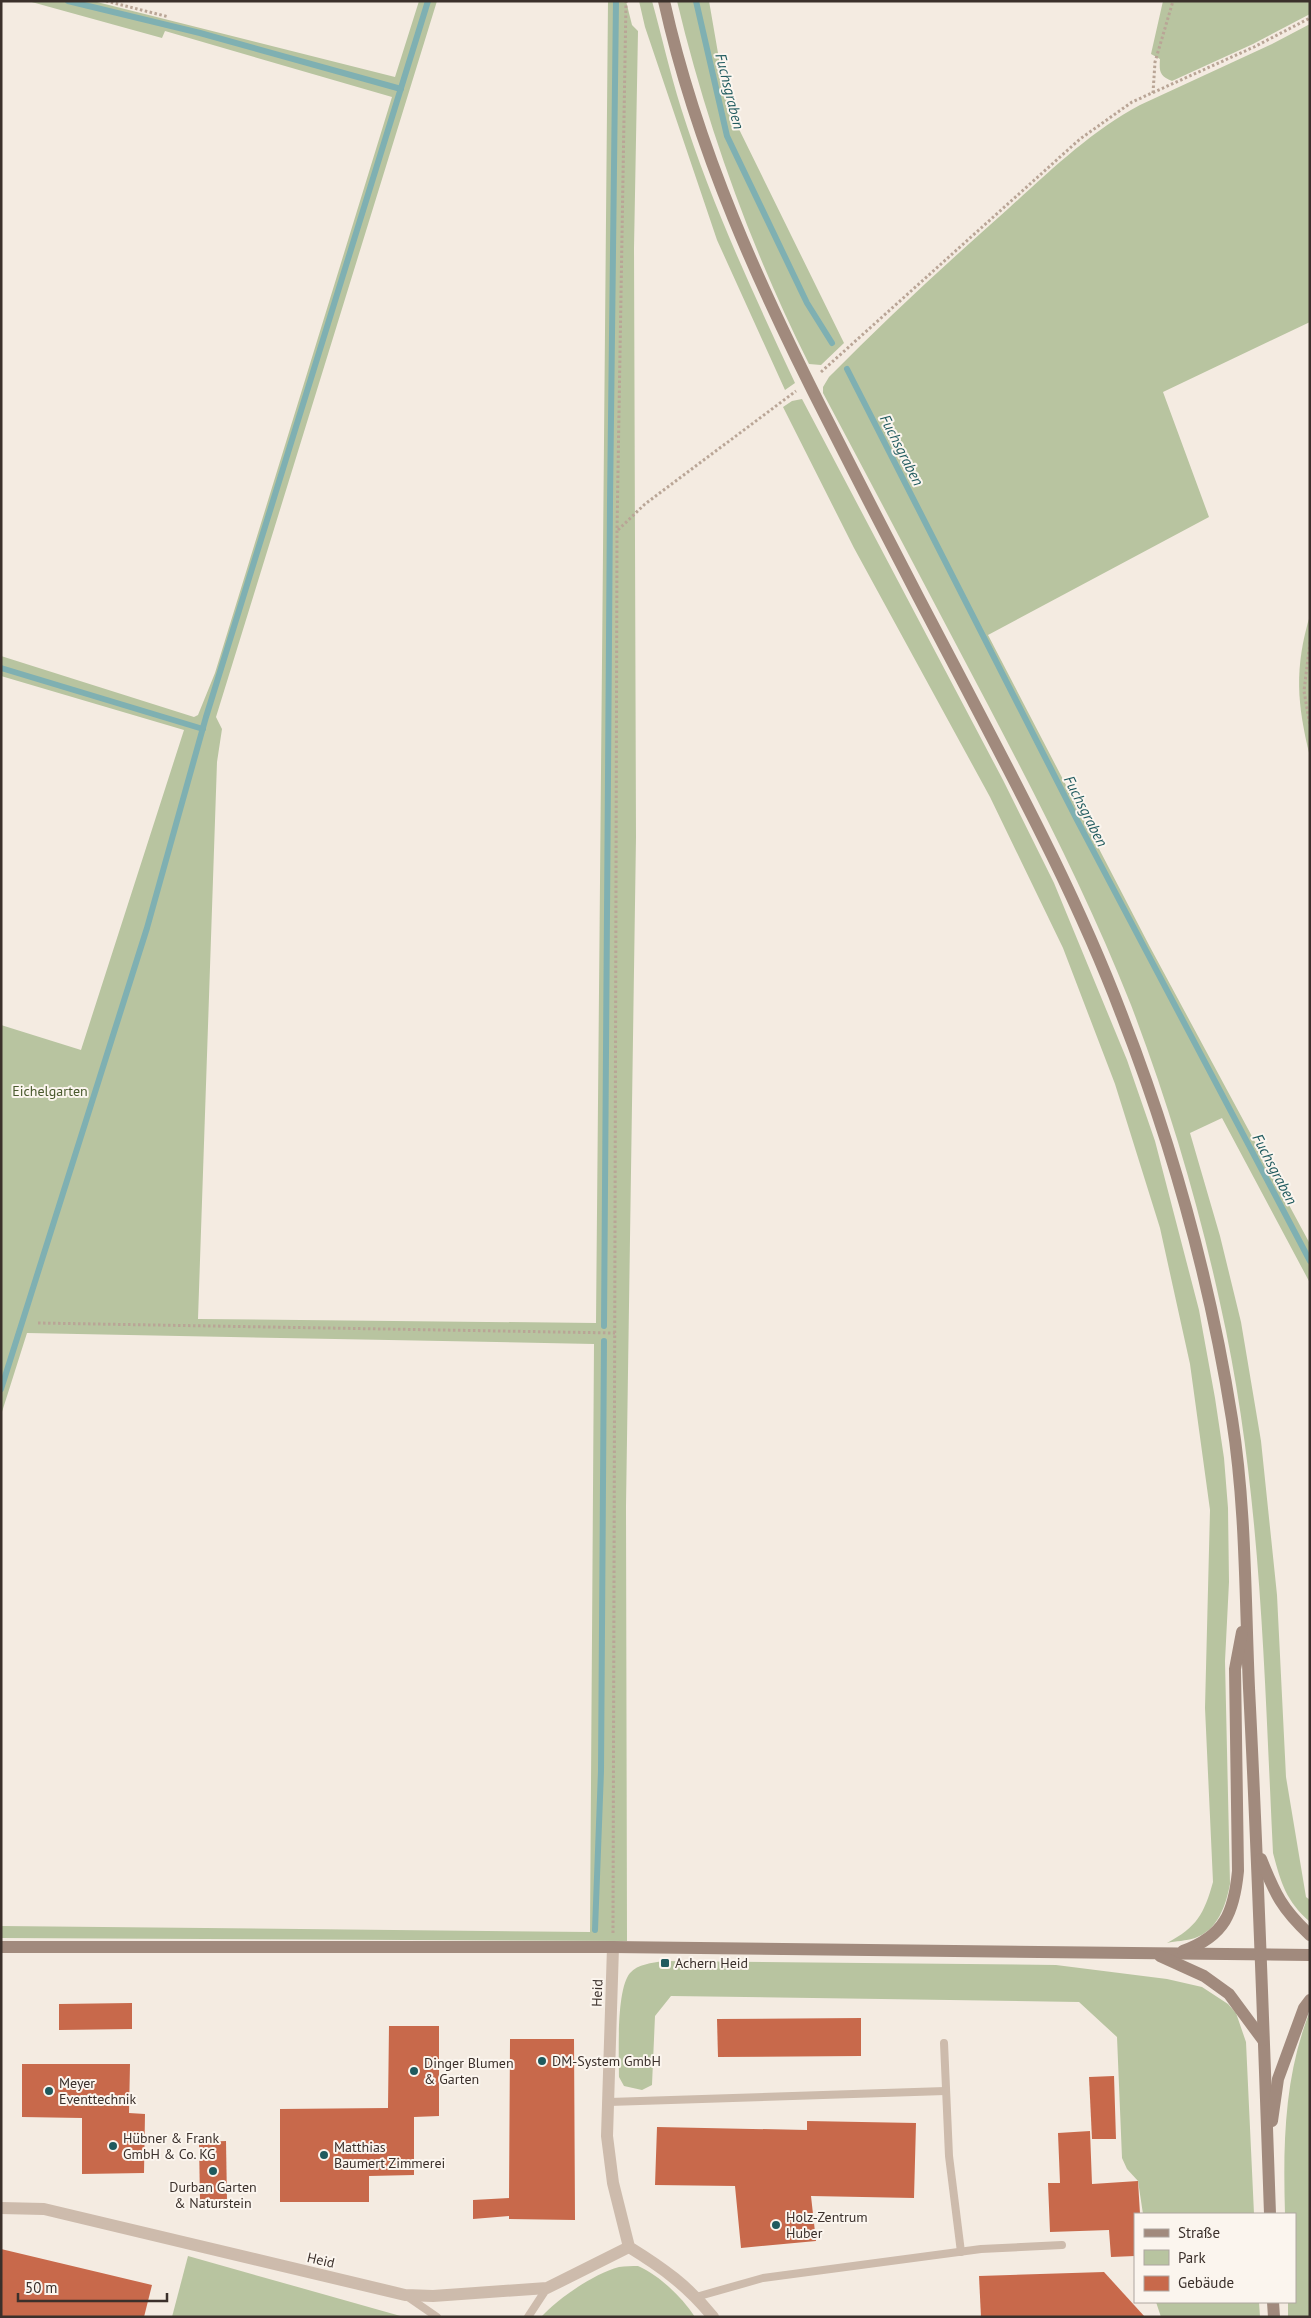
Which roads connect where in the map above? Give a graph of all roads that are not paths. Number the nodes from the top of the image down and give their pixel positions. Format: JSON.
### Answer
{"nodes":[{"id":1,"x":664,"y":1,"type":"edge"},
{"id":2,"x":1246,"y":1612,"type":"junction"},
{"id":3,"x":1258,"y":1850,"type":"junction"},
{"id":4,"x":1310,"y":1936,"type":"edge"},
{"id":5,"x":1,"y":1947,"type":"edge"},
{"id":6,"x":613,"y":1947,"type":"junction"},
{"id":7,"x":1155,"y":1954,"type":"junction"},
{"id":8,"x":1174,"y":1954,"type":"junction"},
{"id":9,"x":1260,"y":1955,"type":"junction"},
{"id":10,"x":1310,"y":1955,"type":"edge"},
{"id":11,"x":1310,"y":2000,"type":"edge"},
{"id":12,"x":1263,"y":2040,"type":"junction"},
{"id":13,"x":944,"y":2043,"type":"dead end"},
{"id":14,"x":945,"y":2091,"type":"junction"},
{"id":15,"x":609,"y":2102,"type":"junction"},
{"id":16,"x":1268,"y":2150,"type":"junction"},
{"id":17,"x":1,"y":2208,"type":"edge"},
{"id":18,"x":1270,"y":2213,"type":"edge"},
{"id":19,"x":1062,"y":2245,"type":"dead end"},
{"id":20,"x":629,"y":2247,"type":"junction"},
{"id":21,"x":961,"y":2252,"type":"junction"},
{"id":22,"x":547,"y":2288,"type":"junction"},
{"id":23,"x":405,"y":2295,"type":"junction"},
{"id":24,"x":696,"y":2297,"type":"junction"},
{"id":25,"x":1273,"y":2303,"type":"edge"},
{"id":26,"x":437,"y":2317,"type":"edge"},
{"id":27,"x":528,"y":2317,"type":"edge"},
{"id":28,"x":713,"y":2317,"type":"edge"},
{"id":29,"x":1274,"y":2317,"type":"edge"}],
"edges":[{"from":1,"to":2,"type":"main road"},
{"from":2,"to":3,"type":"main road"},
{"from":2,"to":8,"type":"main road"},
{"from":3,"to":4,"type":"main road"},
{"from":3,"to":9,"type":"main road"},
{"from":5,"to":6,"type":"main road"},
{"from":6,"to":7,"type":"main road"},
{"from":6,"to":15,"type":"street","name":"Heid"},
{"from":7,"to":8,"type":"main road"},
{"from":7,"to":12,"type":"main road"},
{"from":8,"to":9,"type":"main road"},
{"from":9,"to":10,"type":"main road"},
{"from":9,"to":12,"type":"main road"},
{"from":11,"to":16,"type":"main road"},
{"from":12,"to":16,"type":"main road"},
{"from":13,"to":14,"type":"lane"},
{"from":14,"to":15,"type":"lane"},
{"from":14,"to":21,"type":"lane"},
{"from":15,"to":20,"type":"street","name":"Heid"},
{"from":16,"to":18,"type":"main road"},
{"from":17,"to":23,"type":"street","name":"Heid"},
{"from":19,"to":21,"type":"lane"},
{"from":20,"to":22,"type":"street","name":"Heid"},
{"from":20,"to":24,"type":"street"},
{"from":21,"to":24,"type":"lane"},
{"from":22,"to":23,"type":"street","name":"Heid"},
{"from":22,"to":27,"type":"lane"},
{"from":23,"to":26,"type":"lane"},
{"from":24,"to":28,"type":"street"},
{"from":25,"to":29,"type":"main road"}]}
